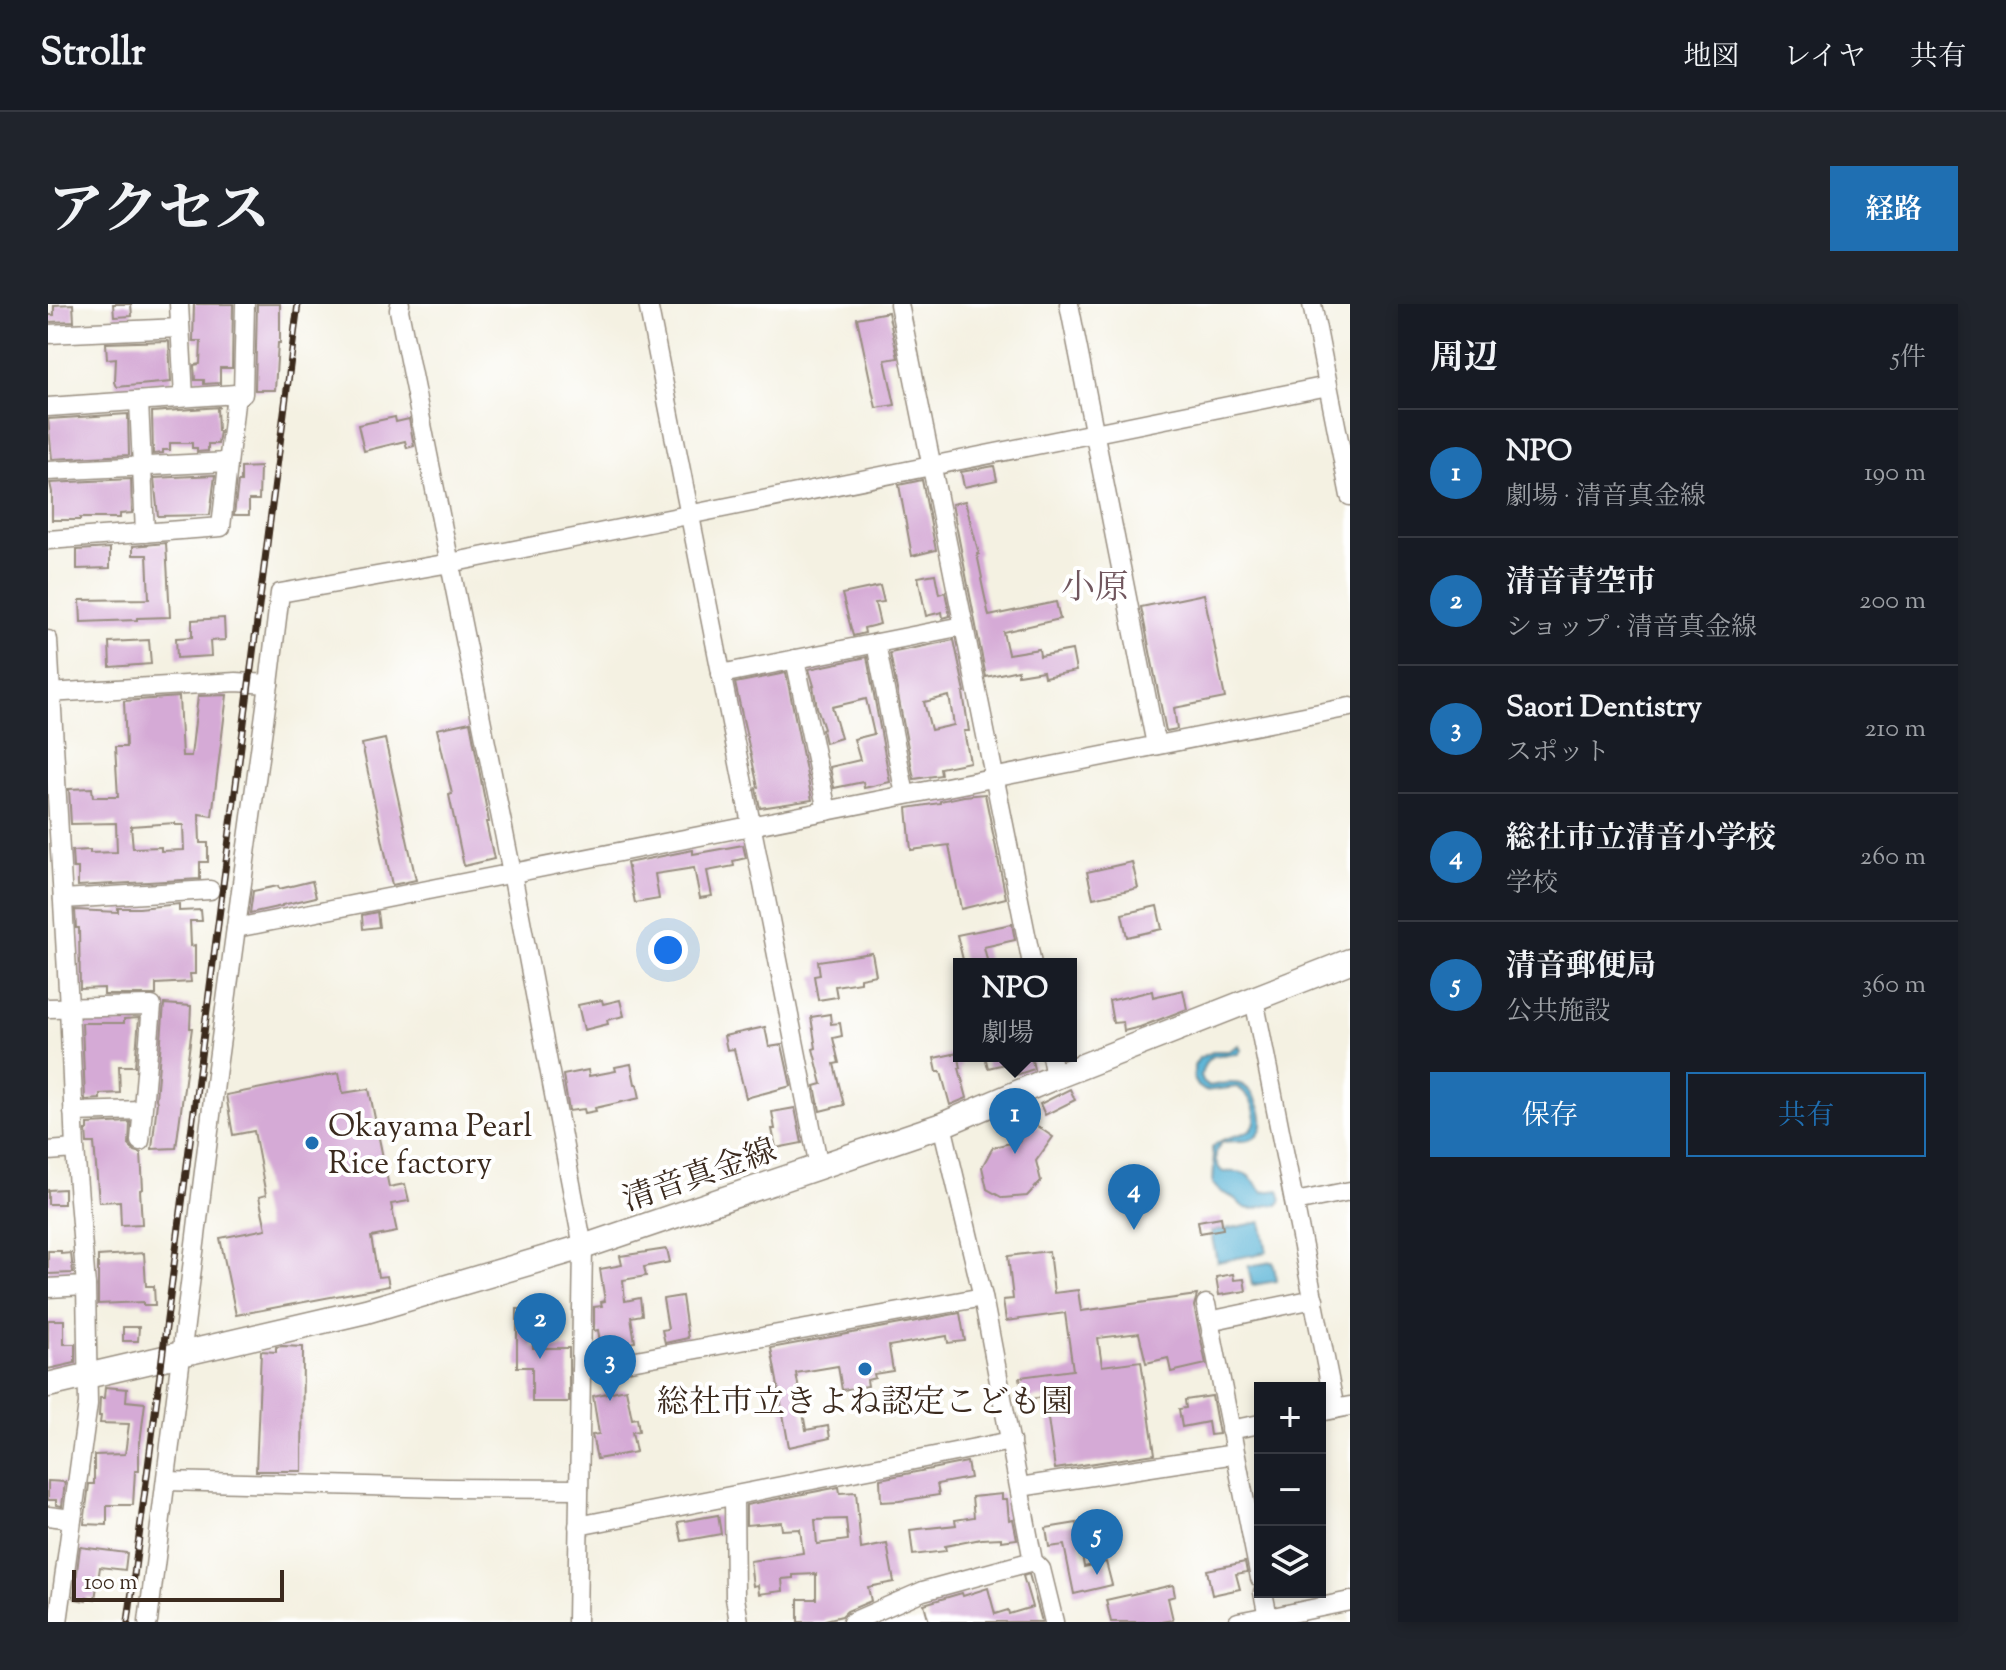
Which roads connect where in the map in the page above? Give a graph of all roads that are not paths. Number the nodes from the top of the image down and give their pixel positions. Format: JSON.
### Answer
{"nodes":[{"id":1,"x":179,"y":304,"type":"edge"},
{"id":2,"x":245,"y":304,"type":"edge"},
{"id":3,"x":648,"y":304,"type":"edge"},
{"id":4,"x":899,"y":304,"type":"edge"},
{"id":5,"x":1069,"y":304,"type":"edge"},
{"id":6,"x":1312,"y":304,"type":"edge"},
{"id":7,"x":404,"y":306,"type":"edge"},
{"id":8,"x":180,"y":328,"type":"junction"},
{"id":9,"x":48,"y":334,"type":"edge"},
{"id":10,"x":1328,"y":386,"type":"junction"},
{"id":11,"x":236,"y":394,"type":"junction"},
{"id":12,"x":184,"y":397,"type":"junction"},
{"id":13,"x":139,"y":401,"type":"junction"},
{"id":14,"x":1341,"y":405,"type":"edge"},
{"id":15,"x":48,"y":407,"type":"edge"},
{"id":16,"x":1094,"y":433,"type":"junction"},
{"id":17,"x":228,"y":462,"type":"junction"},
{"id":18,"x":932,"y":466,"type":"junction"},
{"id":19,"x":142,"y":467,"type":"junction"},
{"id":20,"x":48,"y":471,"type":"edge"},
{"id":21,"x":1350,"y":496,"type":"edge"},
{"id":22,"x":691,"y":514,"type":"junction"},
{"id":23,"x":145,"y":533,"type":"junction"},
{"id":24,"x":48,"y":540,"type":"edge"},
{"id":25,"x":450,"y":563,"type":"junction"},
{"id":26,"x":963,"y":626,"type":"junction"},
{"id":27,"x":48,"y":640,"type":"edge"},
{"id":28,"x":876,"y":643,"type":"junction"},
{"id":29,"x":795,"y":659,"type":"junction"},
{"id":30,"x":721,"y":674,"type":"junction"},
{"id":31,"x":269,"y":684,"type":"junction"},
{"id":32,"x":50,"y":693,"type":"edge"},
{"id":33,"x":1350,"y":707,"type":"edge"},
{"id":34,"x":1156,"y":745,"type":"junction"},
{"id":35,"x":994,"y":777,"type":"junction"},
{"id":36,"x":905,"y":795,"type":"junction"},
{"id":37,"x":827,"y":811,"type":"junction"},
{"id":38,"x":753,"y":825,"type":"junction"},
{"id":39,"x":55,"y":871,"type":"edge"},
{"id":40,"x":512,"y":873,"type":"junction"},
{"id":41,"x":210,"y":890,"type":"dead end"},
{"id":42,"x":63,"y":899,"type":"junction"},
{"id":43,"x":236,"y":928,"type":"junction"},
{"id":44,"x":1031,"y":958,"type":"edge"},
{"id":45,"x":1350,"y":961,"type":"edge"},
{"id":46,"x":1254,"y":999,"type":"junction"},
{"id":47,"x":69,"y":1007,"type":"junction"},
{"id":48,"x":48,"y":1008,"type":"edge"},
{"id":49,"x":1077,"y":1058,"type":"edge"},
{"id":50,"x":1053,"y":1066,"type":"edge"},
{"id":51,"x":142,"y":1110,"type":"junction"},
{"id":52,"x":73,"y":1112,"type":"junction"},
{"id":53,"x":942,"y":1125,"type":"junction"},
{"id":54,"x":140,"y":1141,"type":"dead end"},
{"id":55,"x":75,"y":1149,"type":"junction"},
{"id":56,"x":48,"y":1151,"type":"edge"},
{"id":57,"x":819,"y":1167,"type":"junction"},
{"id":58,"x":1350,"y":1191,"type":"edge"},
{"id":59,"x":1295,"y":1202,"type":"junction"},
{"id":60,"x":583,"y":1247,"type":"junction"},
{"id":61,"x":86,"y":1286,"type":"junction"},
{"id":62,"x":48,"y":1288,"type":"edge"},
{"id":63,"x":983,"y":1297,"type":"junction"},
{"id":64,"x":1314,"y":1299,"type":"junction"},
{"id":65,"x":181,"y":1355,"type":"junction"},
{"id":66,"x":581,"y":1370,"type":"junction"},
{"id":67,"x":87,"y":1376,"type":"junction"},
{"id":68,"x":48,"y":1385,"type":"edge"},
{"id":69,"x":1335,"y":1409,"type":"edge"},
{"id":70,"x":1254,"y":1425,"type":"edge"},
{"id":71,"x":1230,"y":1430,"type":"junction"},
{"id":72,"x":1011,"y":1441,"type":"junction"},
{"id":73,"x":1235,"y":1454,"type":"junction"},
{"id":74,"x":166,"y":1481,"type":"junction"},
{"id":75,"x":1020,"y":1487,"type":"junction"},
{"id":76,"x":579,"y":1489,"type":"junction"},
{"id":77,"x":734,"y":1496,"type":"junction"},
{"id":78,"x":48,"y":1516,"type":"edge"},
{"id":79,"x":72,"y":1519,"type":"junction"},
{"id":80,"x":578,"y":1526,"type":"junction"},
{"id":81,"x":1254,"y":1548,"type":"edge"},
{"id":82,"x":1033,"y":1561,"type":"junction"},
{"id":83,"x":1264,"y":1598,"type":"edge"},
{"id":84,"x":1349,"y":1607,"type":"edge"},
{"id":85,"x":1268,"y":1619,"type":"edge"},
{"id":86,"x":58,"y":1622,"type":"edge"},
{"id":87,"x":148,"y":1622,"type":"edge"},
{"id":88,"x":577,"y":1622,"type":"edge"},
{"id":89,"x":739,"y":1622,"type":"edge"},
{"id":90,"x":852,"y":1622,"type":"edge"},
{"id":91,"x":1054,"y":1622,"type":"edge"},
{"id":92,"x":1238,"y":1622,"type":"edge"}],
"edges":[{"from":1,"to":8,"type":"street"},
{"from":2,"to":11,"type":"street"},
{"from":3,"to":22,"type":"street"},
{"from":4,"to":18,"type":"street"},
{"from":5,"to":16,"type":"street"},
{"from":6,"to":10,"type":"street"},
{"from":7,"to":25,"type":"street"},
{"from":8,"to":9,"type":"street"},
{"from":8,"to":12,"type":"street"},
{"from":10,"to":14,"type":"street"},
{"from":10,"to":16,"type":"street"},
{"from":11,"to":12,"type":"street"},
{"from":11,"to":17,"type":"street"},
{"from":12,"to":13,"type":"street"},
{"from":13,"to":15,"type":"street"},
{"from":13,"to":19,"type":"street"},
{"from":14,"to":21,"type":"street"},
{"from":16,"to":18,"type":"street"},
{"from":16,"to":34,"type":"street"},
{"from":17,"to":19,"type":"street"},
{"from":17,"to":23,"type":"street"},
{"from":18,"to":22,"type":"street"},
{"from":18,"to":26,"type":"street"},
{"from":19,"to":20,"type":"street"},
{"from":19,"to":23,"type":"street"},
{"from":22,"to":25,"type":"street"},
{"from":22,"to":30,"type":"street"},
{"from":23,"to":24,"type":"street"},
{"from":25,"to":31,"type":"street"},
{"from":25,"to":40,"type":"street"},
{"from":26,"to":28,"type":"street"},
{"from":26,"to":35,"type":"street"},
{"from":27,"to":32,"type":"street"},
{"from":28,"to":29,"type":"street"},
{"from":28,"to":36,"type":"street"},
{"from":29,"to":30,"type":"street"},
{"from":29,"to":37,"type":"street"},
{"from":30,"to":38,"type":"street"},
{"from":31,"to":32,"type":"street"},
{"from":31,"to":43,"type":"street"},
{"from":32,"to":39,"type":"street"},
{"from":33,"to":34,"type":"street"},
{"from":34,"to":35,"type":"street"},
{"from":35,"to":36,"type":"street"},
{"from":35,"to":44,"type":"street"},
{"from":36,"to":37,"type":"street"},
{"from":37,"to":38,"type":"street"},
{"from":38,"to":40,"type":"street"},
{"from":38,"to":57,"type":"street"},
{"from":39,"to":42,"type":"street"},
{"from":40,"to":43,"type":"street"},
{"from":40,"to":60,"type":"street"},
{"from":41,"to":42,"type":"street"},
{"from":42,"to":47,"type":"street"},
{"from":43,"to":65,"type":"street"},
{"from":45,"to":46,"type":"main road","name":"清音真金線"},
{"from":46,"to":49,"type":"main road","name":"清音真金線"},
{"from":46,"to":59,"type":"street"},
{"from":47,"to":48,"type":"street"},
{"from":47,"to":51,"type":"street"},
{"from":47,"to":52,"type":"street"},
{"from":50,"to":53,"type":"main road","name":"清音真金線"},
{"from":51,"to":52,"type":"street"},
{"from":51,"to":54,"type":"street"},
{"from":52,"to":55,"type":"street"},
{"from":53,"to":57,"type":"main road","name":"清音真金線"},
{"from":53,"to":63,"type":"street"},
{"from":55,"to":56,"type":"street"},
{"from":55,"to":61,"type":"street"},
{"from":57,"to":60,"type":"main road","name":"清音真金線"},
{"from":58,"to":59,"type":"street"},
{"from":59,"to":64,"type":"street"},
{"from":60,"to":65,"type":"main road","name":"清音真金線"},
{"from":60,"to":66,"type":"street"},
{"from":61,"to":62,"type":"street"},
{"from":61,"to":67,"type":"street"},
{"from":63,"to":66,"type":"street"},
{"from":63,"to":72,"type":"street"},
{"from":64,"to":69,"type":"street"},
{"from":64,"to":71,"type":"street"},
{"from":65,"to":67,"type":"main road","name":"清音真金線"},
{"from":65,"to":74,"type":"street"},
{"from":66,"to":76,"type":"street"},
{"from":67,"to":68,"type":"main road","name":"清音真金線"},
{"from":67,"to":79,"type":"street"},
{"from":70,"to":71,"type":"street"},
{"from":71,"to":73,"type":"street"},
{"from":72,"to":75,"type":"street"},
{"from":72,"to":77,"type":"street"},
{"from":73,"to":75,"type":"street"},
{"from":73,"to":81,"type":"street"},
{"from":74,"to":76,"type":"street"},
{"from":74,"to":87,"type":"street"},
{"from":75,"to":82,"type":"street"},
{"from":76,"to":80,"type":"street"},
{"from":77,"to":80,"type":"street"},
{"from":77,"to":89,"type":"street"},
{"from":78,"to":79,"type":"street"},
{"from":79,"to":86,"type":"street"},
{"from":80,"to":88,"type":"street"},
{"from":82,"to":90,"type":"street"},
{"from":82,"to":91,"type":"street"},
{"from":83,"to":85,"type":"street"},
{"from":84,"to":85,"type":"street"},
{"from":85,"to":92,"type":"street"}]}
